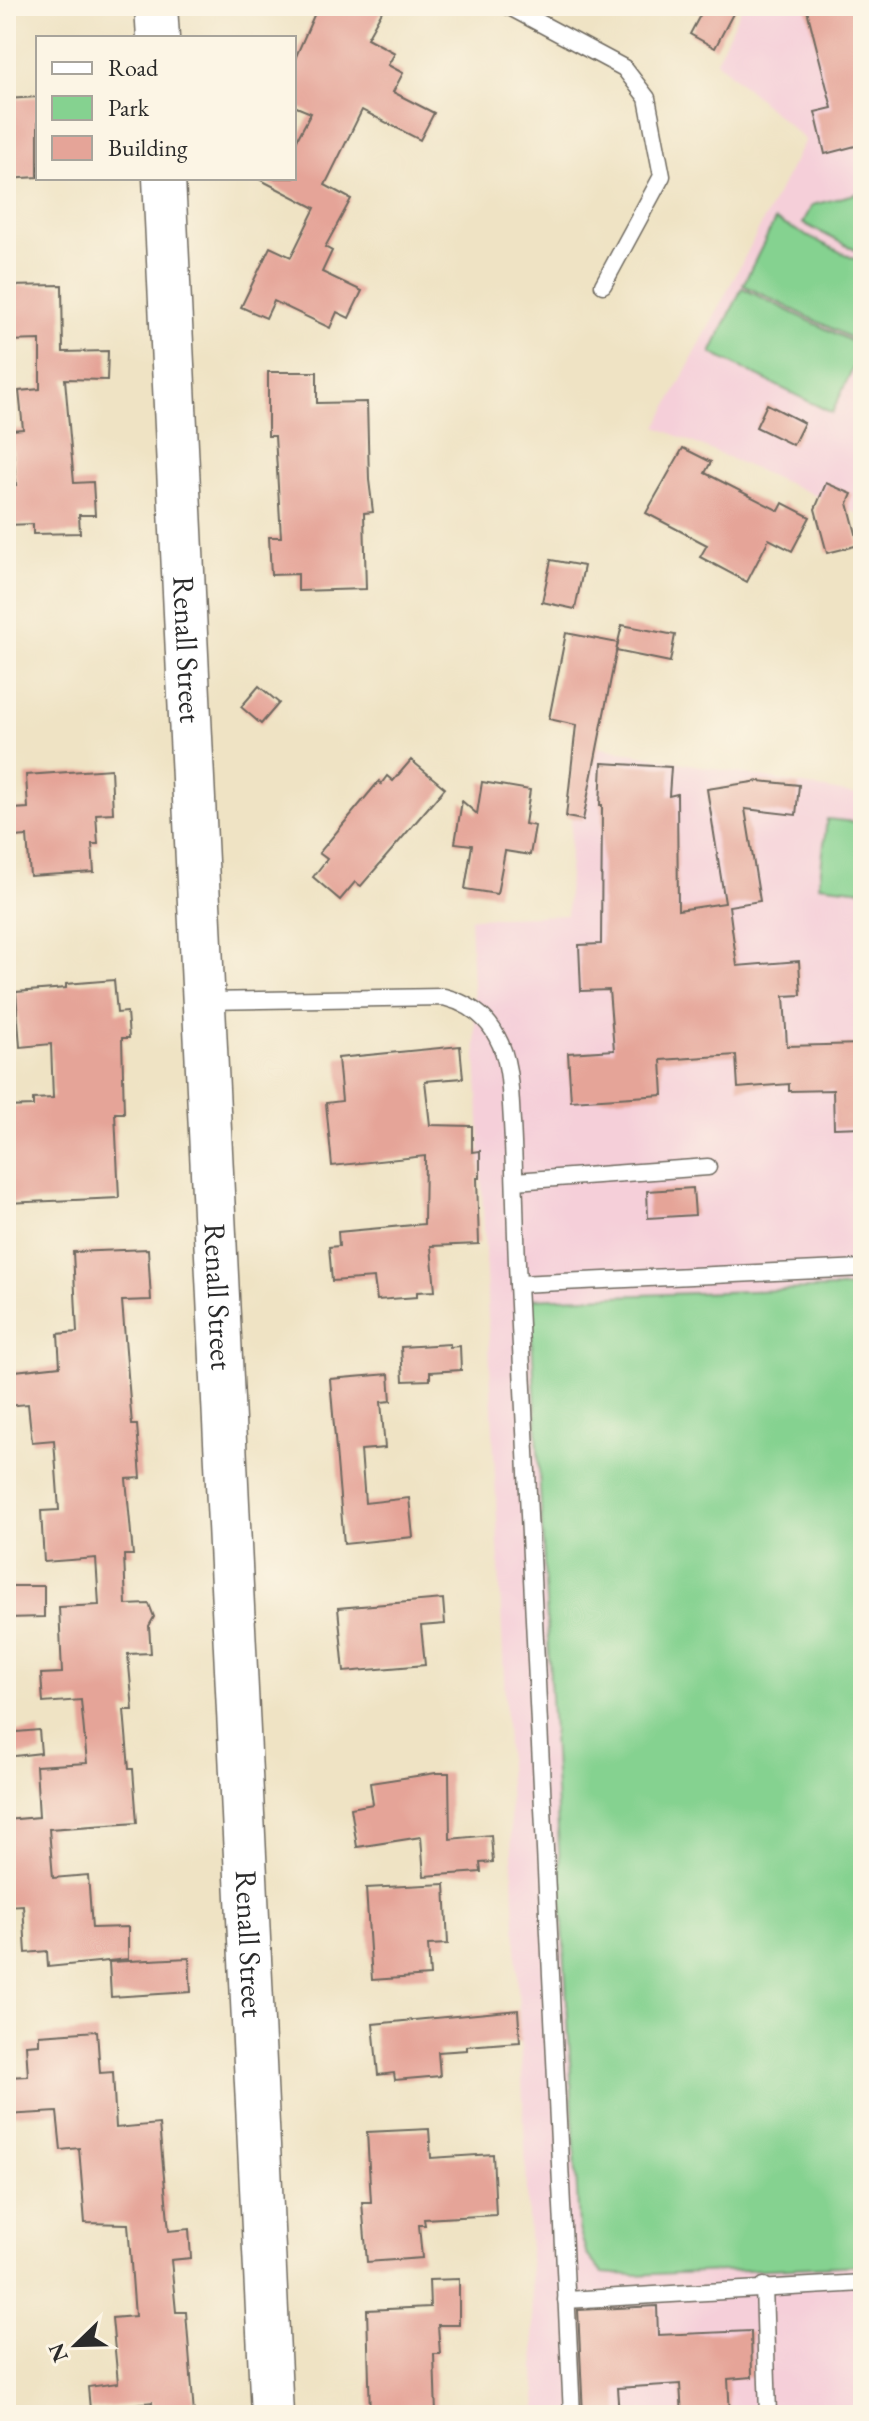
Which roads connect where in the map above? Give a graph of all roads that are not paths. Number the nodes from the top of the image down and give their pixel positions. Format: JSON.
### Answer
{"nodes":[{"id":1,"x":156,"y":6,"type":"edge"},
{"id":2,"x":508,"y":6,"type":"edge"},
{"id":3,"x":158,"y":36,"type":"edge"},
{"id":4,"x":164,"y":180,"type":"edge"},
{"id":5,"x":603,"y":285,"type":"dead end"},
{"id":6,"x":203,"y":1001,"type":"junction"},
{"id":7,"x":708,"y":1167,"type":"dead end"},
{"id":8,"x":515,"y":1181,"type":"junction"},
{"id":9,"x":863,"y":1268,"type":"edge"},
{"id":10,"x":518,"y":1284,"type":"junction"},
{"id":11,"x":863,"y":2283,"type":"edge"},
{"id":12,"x":764,"y":2286,"type":"junction"},
{"id":13,"x":566,"y":2300,"type":"junction"},
{"id":14,"x":272,"y":2415,"type":"edge"},
{"id":15,"x":572,"y":2415,"type":"edge"},
{"id":16,"x":768,"y":2415,"type":"edge"}],
"edges":[{"from":1,"to":3,"type":"street"},
{"from":2,"to":5,"type":"lane"},
{"from":4,"to":6,"type":"street","name":"Renall Street"},
{"from":6,"to":8,"type":"lane"},
{"from":6,"to":14,"type":"street","name":"Renall Street"},
{"from":7,"to":8,"type":"lane"},
{"from":8,"to":10,"type":"lane"},
{"from":9,"to":10,"type":"lane"},
{"from":10,"to":13,"type":"lane"},
{"from":11,"to":12,"type":"lane"},
{"from":12,"to":13,"type":"lane"},
{"from":12,"to":16,"type":"lane"},
{"from":13,"to":15,"type":"lane"}]}
